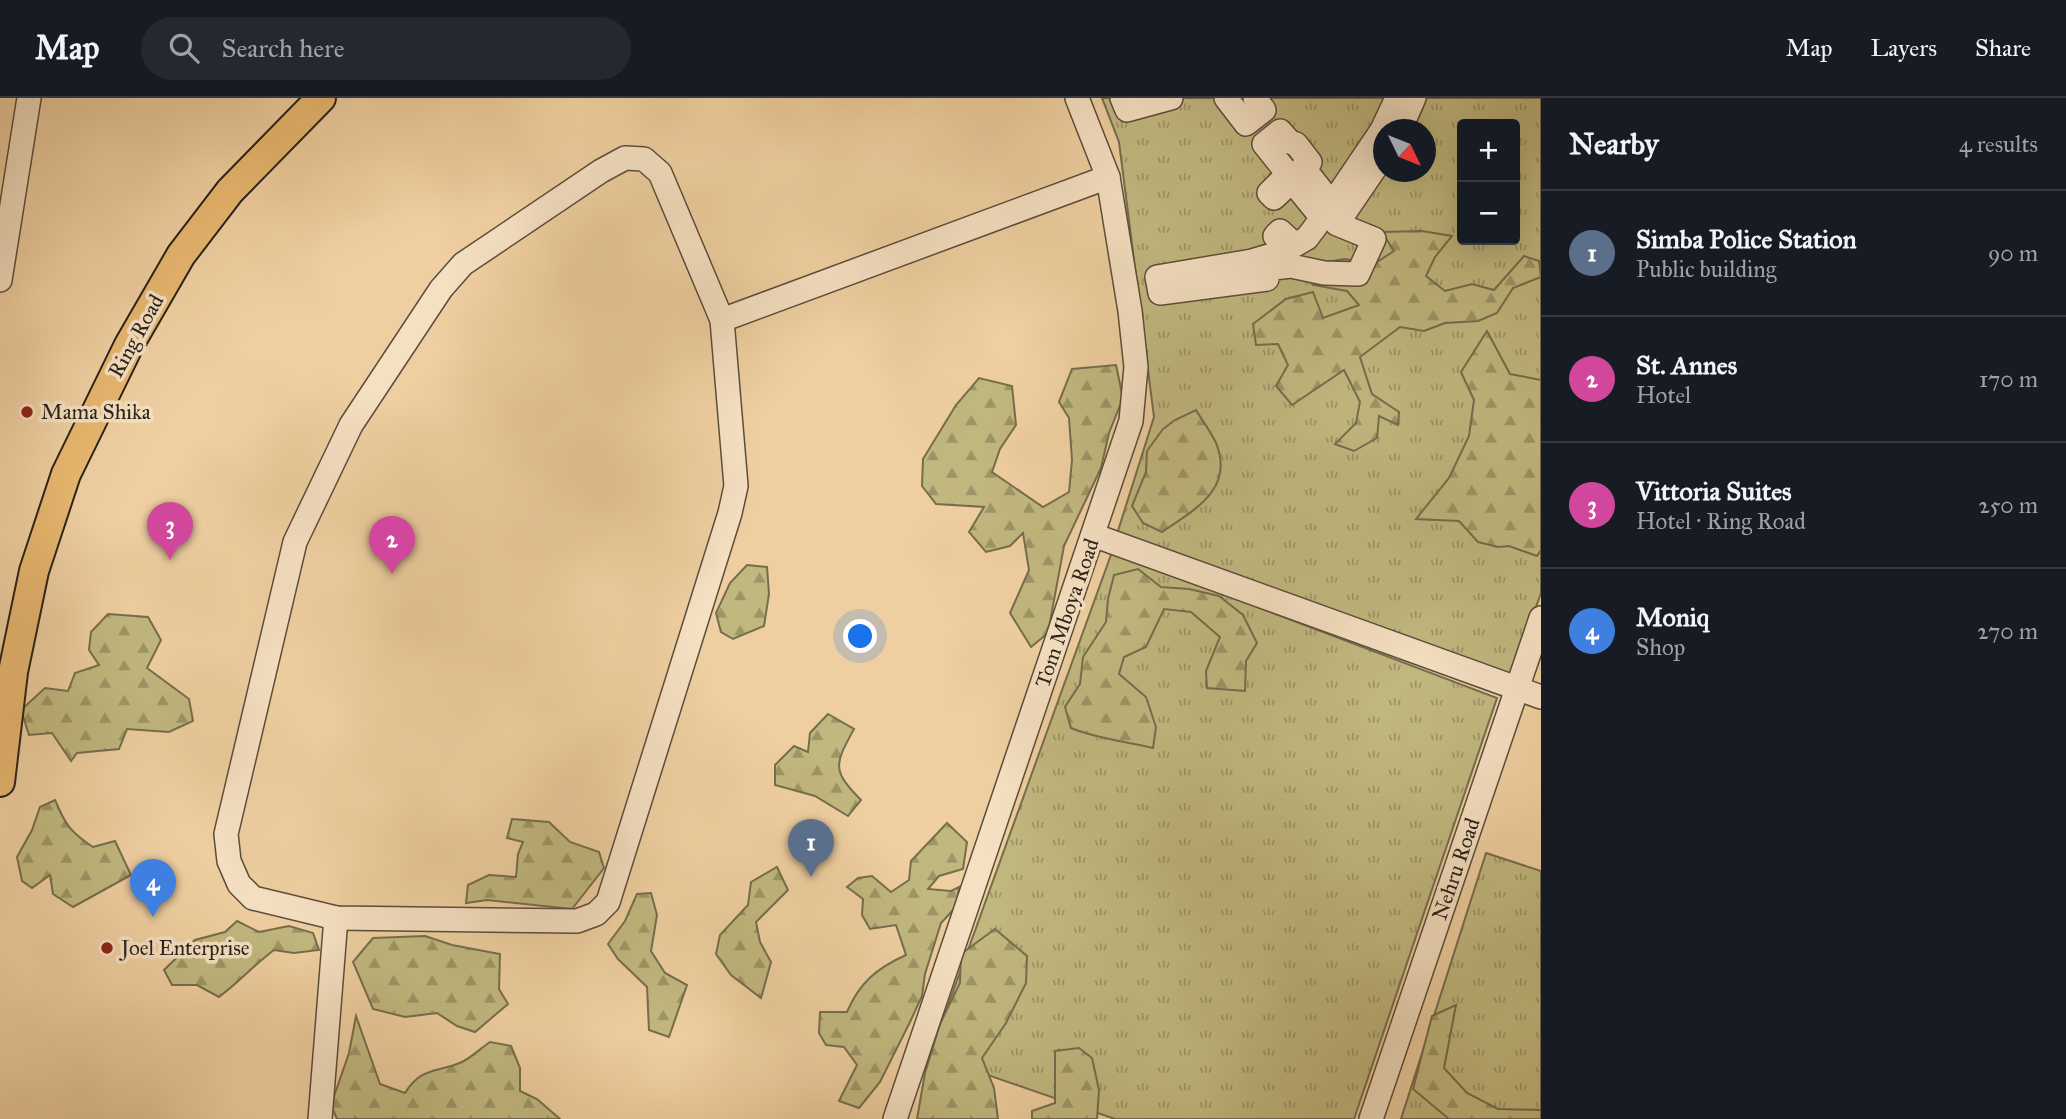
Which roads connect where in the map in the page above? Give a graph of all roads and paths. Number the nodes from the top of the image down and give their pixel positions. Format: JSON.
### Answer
{"nodes":[{"id":1,"x":29,"y":98,"type":"edge"},
{"id":2,"x":321,"y":98,"type":"edge"},
{"id":3,"x":1077,"y":98,"type":"edge"},
{"id":4,"x":1122,"y":98,"type":"edge"},
{"id":5,"x":1171,"y":98,"type":"edge"},
{"id":6,"x":1226,"y":98,"type":"edge"},
{"id":7,"x":1255,"y":98,"type":"edge"},
{"id":8,"x":1396,"y":98,"type":"edge"},
{"id":9,"x":1414,"y":98,"type":"edge"},
{"id":10,"x":1387,"y":119,"type":"edge"},
{"id":11,"x":1405,"y":119,"type":"edge"},
{"id":12,"x":1373,"y":143,"type":"edge"},
{"id":13,"x":8,"y":170,"type":"edge"},
{"id":14,"x":1373,"y":171,"type":"edge"},
{"id":15,"x":1108,"y":177,"type":"junction"},
{"id":16,"x":0,"y":280,"type":"edge"},
{"id":17,"x":722,"y":320,"type":"junction"},
{"id":18,"x":1093,"y":535,"type":"junction"},
{"id":19,"x":1541,"y":618,"type":"edge"},
{"id":20,"x":1517,"y":689,"type":"junction"},
{"id":21,"x":1541,"y":697,"type":"edge"},
{"id":22,"x":0,"y":782,"type":"edge"},
{"id":23,"x":337,"y":918,"type":"junction"},
{"id":24,"x":320,"y":1119,"type":"edge"},
{"id":25,"x":895,"y":1119,"type":"edge"},
{"id":26,"x":1371,"y":1119,"type":"edge"}],
"edges":[{"from":1,"to":13,"type":"street"},
{"from":2,"to":22,"type":"main road","name":"Ring Road"},
{"from":3,"to":15,"type":"street","name":"Tom Mboya Road"},
{"from":4,"to":5,"type":"street"},
{"from":6,"to":7,"type":"street"},
{"from":8,"to":10,"type":"street"},
{"from":9,"to":11,"type":"street"},
{"from":12,"to":14,"type":"street"},
{"from":13,"to":16,"type":"street"},
{"from":15,"to":17,"type":"street"},
{"from":15,"to":18,"type":"street","name":"Tom Mboya Road"},
{"from":17,"to":23,"type":"street"},
{"from":17,"to":23,"type":"street"},
{"from":18,"to":20,"type":"street"},
{"from":18,"to":25,"type":"street","name":"Tom Mboya Road"},
{"from":19,"to":20,"type":"street","name":"Nehru Road"},
{"from":20,"to":21,"type":"street"},
{"from":20,"to":26,"type":"street","name":"Nehru Road"},
{"from":23,"to":24,"type":"street"}]}
